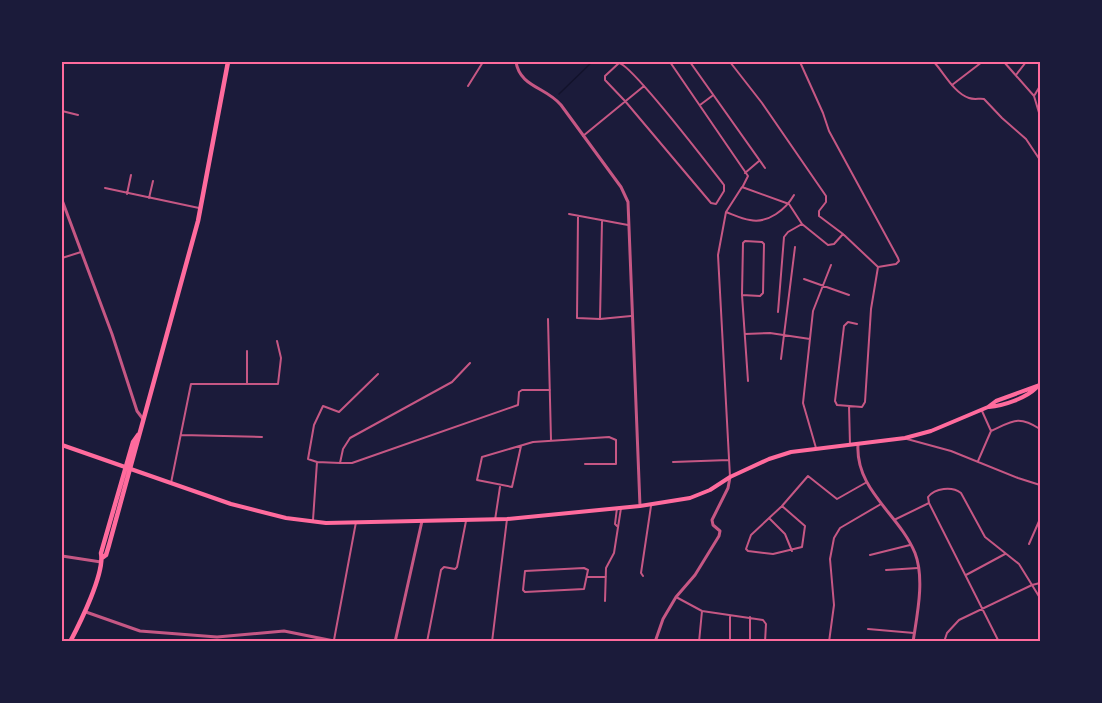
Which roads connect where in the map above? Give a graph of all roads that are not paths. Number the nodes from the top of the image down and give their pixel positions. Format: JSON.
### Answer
{"nodes":[{"id":1,"x":228,"y":62,"type":"edge"},
{"id":2,"x":483,"y":62,"type":"edge"},
{"id":3,"x":516,"y":62,"type":"edge"},
{"id":4,"x":670,"y":62,"type":"edge"},
{"id":5,"x":690,"y":62,"type":"edge"},
{"id":6,"x":730,"y":62,"type":"edge"},
{"id":7,"x":800,"y":62,"type":"edge"},
{"id":8,"x":934,"y":62,"type":"edge"},
{"id":9,"x":982,"y":62,"type":"edge"},
{"id":10,"x":1004,"y":62,"type":"edge"},
{"id":11,"x":1026,"y":62,"type":"edge"},
{"id":12,"x":1016,"y":75,"type":"junction"},
{"id":13,"x":952,"y":85,"type":"junction"},
{"id":14,"x":468,"y":86,"type":"dead end"},
{"id":15,"x":644,"y":86,"type":"junction"},
{"id":16,"x":1041,"y":86,"type":"edge"},
{"id":17,"x":712,"y":96,"type":"junction"},
{"id":18,"x":1034,"y":96,"type":"junction"},
{"id":19,"x":625,"y":101,"type":"junction"},
{"id":20,"x":700,"y":105,"type":"junction"},
{"id":21,"x":62,"y":111,"type":"edge"},
{"id":22,"x":78,"y":115,"type":"dead end"},
{"id":23,"x":1041,"y":116,"type":"edge"},
{"id":24,"x":583,"y":136,"type":"junction"},
{"id":25,"x":759,"y":160,"type":"junction"},
{"id":26,"x":1041,"y":160,"type":"edge"},
{"id":27,"x":765,"y":168,"type":"dead end"},
{"id":28,"x":746,"y":173,"type":"junction"},
{"id":29,"x":131,"y":175,"type":"dead end"},
{"id":30,"x":153,"y":181,"type":"dead end"},
{"id":31,"x":742,"y":187,"type":"junction"},
{"id":32,"x":105,"y":188,"type":"dead end"},
{"id":33,"x":127,"y":194,"type":"junction"},
{"id":34,"x":794,"y":195,"type":"dead end"},
{"id":35,"x":149,"y":199,"type":"junction"},
{"id":36,"x":62,"y":200,"type":"edge"},
{"id":37,"x":789,"y":204,"type":"junction"},
{"id":38,"x":201,"y":209,"type":"junction"},
{"id":39,"x":726,"y":212,"type":"junction"},
{"id":40,"x":569,"y":214,"type":"dead end"},
{"id":41,"x":578,"y":216,"type":"junction"},
{"id":42,"x":602,"y":221,"type":"junction"},
{"id":43,"x":802,"y":224,"type":"junction"},
{"id":44,"x":629,"y":225,"type":"junction"},
{"id":45,"x":843,"y":234,"type":"junction"},
{"id":46,"x":795,"y":247,"type":"dead end"},
{"id":47,"x":81,"y":252,"type":"junction"},
{"id":48,"x":62,"y":258,"type":"edge"},
{"id":49,"x":831,"y":265,"type":"dead end"},
{"id":50,"x":878,"y":267,"type":"junction"},
{"id":51,"x":804,"y":279,"type":"dead end"},
{"id":52,"x":823,"y":285,"type":"junction"},
{"id":53,"x":742,"y":295,"type":"junction"},
{"id":54,"x":849,"y":295,"type":"dead end"},
{"id":55,"x":778,"y":312,"type":"dead end"},
{"id":56,"x":632,"y":316,"type":"junction"},
{"id":57,"x":548,"y":319,"type":"dead end"},
{"id":58,"x":600,"y":319,"type":"junction"},
{"id":59,"x":857,"y":324,"type":"dead end"},
{"id":60,"x":745,"y":334,"type":"junction"},
{"id":61,"x":783,"y":335,"type":"junction"},
{"id":62,"x":810,"y":339,"type":"junction"},
{"id":63,"x":277,"y":341,"type":"dead end"},
{"id":64,"x":247,"y":351,"type":"dead end"},
{"id":65,"x":781,"y":359,"type":"dead end"},
{"id":66,"x":470,"y":363,"type":"dead end"},
{"id":67,"x":378,"y":374,"type":"dead end"},
{"id":68,"x":748,"y":381,"type":"dead end"},
{"id":69,"x":247,"y":385,"type":"junction"},
{"id":70,"x":1039,"y":386,"type":"edge"},
{"id":71,"x":550,"y":390,"type":"junction"},
{"id":72,"x":849,"y":406,"type":"junction"},
{"id":73,"x":982,"y":409,"type":"junction"},
{"id":74,"x":143,"y":419,"type":"junction"},
{"id":75,"x":1041,"y":429,"type":"edge"},
{"id":76,"x":991,"y":431,"type":"junction"},
{"id":77,"x":181,"y":435,"type":"junction"},
{"id":78,"x":262,"y":437,"type":"dead end"},
{"id":79,"x":905,"y":438,"type":"junction"},
{"id":80,"x":552,"y":440,"type":"junction"},
{"id":81,"x":858,"y":444,"type":"junction"},
{"id":82,"x":62,"y":445,"type":"edge"},
{"id":83,"x":850,"y":445,"type":"junction"},
{"id":84,"x":521,"y":446,"type":"junction"},
{"id":85,"x":816,"y":448,"type":"junction"},
{"id":86,"x":729,"y":460,"type":"junction"},
{"id":87,"x":978,"y":461,"type":"junction"},
{"id":88,"x":317,"y":462,"type":"junction"},
{"id":89,"x":674,"y":462,"type":"dead end"},
{"id":90,"x":340,"y":463,"type":"junction"},
{"id":91,"x":585,"y":464,"type":"dead end"},
{"id":92,"x":128,"y":468,"type":"junction"},
{"id":93,"x":730,"y":477,"type":"junction"},
{"id":94,"x":867,"y":482,"type":"junction"},
{"id":95,"x":171,"y":483,"type":"junction"},
{"id":96,"x":1041,"y":485,"type":"edge"},
{"id":97,"x":500,"y":486,"type":"junction"},
{"id":98,"x":929,"y":503,"type":"junction"},
{"id":99,"x":881,"y":504,"type":"junction"},
{"id":100,"x":651,"y":505,"type":"junction"},
{"id":101,"x":640,"y":506,"type":"junction"},
{"id":102,"x":782,"y":506,"type":"junction"},
{"id":103,"x":619,"y":508,"type":"junction"},
{"id":104,"x":770,"y":518,"type":"junction"},
{"id":105,"x":507,"y":519,"type":"junction"},
{"id":106,"x":1041,"y":519,"type":"edge"},
{"id":107,"x":495,"y":520,"type":"junction"},
{"id":108,"x":894,"y":520,"type":"junction"},
{"id":109,"x":422,"y":521,"type":"junction"},
{"id":110,"x":466,"y":521,"type":"junction"},
{"id":111,"x":312,"y":522,"type":"junction"},
{"id":112,"x":356,"y":522,"type":"junction"},
{"id":113,"x":910,"y":544,"type":"junction"},
{"id":114,"x":1029,"y":544,"type":"dead end"},
{"id":115,"x":792,"y":551,"type":"junction"},
{"id":116,"x":1005,"y":554,"type":"junction"},
{"id":117,"x":870,"y":555,"type":"dead end"},
{"id":118,"x":62,"y":556,"type":"edge"},
{"id":119,"x":102,"y":560,"type":"junction"},
{"id":120,"x":918,"y":568,"type":"junction"},
{"id":121,"x":886,"y":570,"type":"dead end"},
{"id":122,"x":966,"y":575,"type":"junction"},
{"id":123,"x":643,"y":576,"type":"dead end"},
{"id":124,"x":588,"y":577,"type":"junction"},
{"id":125,"x":606,"y":577,"type":"junction"},
{"id":126,"x":1041,"y":583,"type":"edge"},
{"id":127,"x":1032,"y":585,"type":"junction"},
{"id":128,"x":676,"y":597,"type":"junction"},
{"id":129,"x":1041,"y":598,"type":"edge"},
{"id":130,"x":605,"y":601,"type":"dead end"},
{"id":131,"x":983,"y":608,"type":"junction"},
{"id":132,"x":702,"y":611,"type":"junction"},
{"id":133,"x":86,"y":612,"type":"junction"},
{"id":134,"x":730,"y":616,"type":"junction"},
{"id":135,"x":750,"y":617,"type":"junction"},
{"id":136,"x":868,"y":629,"type":"dead end"},
{"id":137,"x":914,"y":633,"type":"junction"},
{"id":138,"x":321,"y":639,"type":"edge"},
{"id":139,"x":334,"y":640,"type":"edge"},
{"id":140,"x":70,"y":642,"type":"edge"},
{"id":141,"x":339,"y":642,"type":"edge"},
{"id":142,"x":395,"y":642,"type":"edge"},
{"id":143,"x":427,"y":642,"type":"edge"},
{"id":144,"x":492,"y":642,"type":"edge"},
{"id":145,"x":655,"y":642,"type":"edge"},
{"id":146,"x":699,"y":642,"type":"edge"},
{"id":147,"x":730,"y":642,"type":"edge"},
{"id":148,"x":750,"y":642,"type":"edge"},
{"id":149,"x":765,"y":642,"type":"edge"},
{"id":150,"x":829,"y":642,"type":"edge"},
{"id":151,"x":913,"y":642,"type":"edge"},
{"id":152,"x":944,"y":642,"type":"edge"},
{"id":153,"x":999,"y":642,"type":"edge"}],
"edges":[{"from":1,"to":38,"type":"highway"},
{"from":2,"to":14,"type":"street"},
{"from":3,"to":24,"type":"street"},
{"from":4,"to":20,"type":"street"},
{"from":5,"to":17,"type":"street"},
{"from":6,"to":45,"type":"street"},
{"from":7,"to":50,"type":"street"},
{"from":8,"to":13,"type":"street"},
{"from":9,"to":13,"type":"street"},
{"from":10,"to":12,"type":"street"},
{"from":11,"to":12,"type":"street"},
{"from":12,"to":18,"type":"street"},
{"from":13,"to":26,"type":"street"},
{"from":15,"to":19,"type":"street"},
{"from":15,"to":19,"type":"street"},
{"from":15,"to":19,"type":"street"},
{"from":16,"to":18,"type":"street"},
{"from":17,"to":20,"type":"street"},
{"from":17,"to":25,"type":"street"},
{"from":18,"to":23,"type":"street"},
{"from":19,"to":24,"type":"street"},
{"from":20,"to":28,"type":"street"},
{"from":21,"to":22,"type":"street"},
{"from":24,"to":44,"type":"street"},
{"from":25,"to":27,"type":"street"},
{"from":25,"to":28,"type":"street"},
{"from":28,"to":31,"type":"street"},
{"from":29,"to":33,"type":"street"},
{"from":30,"to":35,"type":"street"},
{"from":31,"to":37,"type":"street"},
{"from":31,"to":39,"type":"street"},
{"from":32,"to":33,"type":"street"},
{"from":33,"to":35,"type":"street"},
{"from":34,"to":37,"type":"street"},
{"from":35,"to":38,"type":"street"},
{"from":36,"to":47,"type":"street"},
{"from":37,"to":39,"type":"street"},
{"from":37,"to":43,"type":"street"},
{"from":38,"to":74,"type":"highway"},
{"from":39,"to":86,"type":"street"},
{"from":40,"to":41,"type":"street"},
{"from":41,"to":42,"type":"street"},
{"from":41,"to":58,"type":"street"},
{"from":42,"to":44,"type":"street"},
{"from":42,"to":58,"type":"street"},
{"from":43,"to":45,"type":"street"},
{"from":43,"to":55,"type":"street"},
{"from":44,"to":56,"type":"street"},
{"from":45,"to":50,"type":"street"},
{"from":46,"to":61,"type":"street"},
{"from":47,"to":48,"type":"street"},
{"from":47,"to":74,"type":"street"},
{"from":49,"to":52,"type":"street"},
{"from":50,"to":72,"type":"street"},
{"from":51,"to":52,"type":"street"},
{"from":52,"to":54,"type":"street"},
{"from":52,"to":62,"type":"street"},
{"from":53,"to":53,"type":"street"},
{"from":53,"to":60,"type":"street"},
{"from":56,"to":58,"type":"street"},
{"from":56,"to":101,"type":"street"},
{"from":57,"to":71,"type":"street"},
{"from":59,"to":72,"type":"street"},
{"from":60,"to":61,"type":"street"},
{"from":60,"to":68,"type":"street"},
{"from":61,"to":62,"type":"street"},
{"from":61,"to":65,"type":"street"},
{"from":62,"to":85,"type":"street"},
{"from":63,"to":69,"type":"street"},
{"from":64,"to":69,"type":"street"},
{"from":66,"to":90,"type":"street"},
{"from":67,"to":88,"type":"street"},
{"from":69,"to":77,"type":"street"},
{"from":70,"to":73,"type":"main road"},
{"from":71,"to":80,"type":"street"},
{"from":71,"to":90,"type":"street"},
{"from":72,"to":83,"type":"street"},
{"from":73,"to":76,"type":"street"},
{"from":73,"to":79,"type":"main road"},
{"from":74,"to":92,"type":"highway"},
{"from":75,"to":76,"type":"street"},
{"from":76,"to":87,"type":"street"},
{"from":77,"to":78,"type":"street"},
{"from":77,"to":95,"type":"street"},
{"from":79,"to":81,"type":"main road"},
{"from":79,"to":87,"type":"street"},
{"from":80,"to":84,"type":"street"},
{"from":80,"to":91,"type":"street"},
{"from":81,"to":83,"type":"main road"},
{"from":81,"to":94,"type":"street"},
{"from":82,"to":92,"type":"main road"},
{"from":83,"to":85,"type":"main road"},
{"from":84,"to":97,"type":"street"},
{"from":84,"to":97,"type":"street"},
{"from":85,"to":93,"type":"main road"},
{"from":86,"to":89,"type":"street"},
{"from":86,"to":93,"type":"street"},
{"from":87,"to":96,"type":"street"},
{"from":88,"to":90,"type":"street"},
{"from":88,"to":111,"type":"street"},
{"from":92,"to":95,"type":"main road"},
{"from":92,"to":119,"type":"highway"},
{"from":93,"to":100,"type":"main road"},
{"from":93,"to":128,"type":"street"},
{"from":94,"to":99,"type":"street"},
{"from":94,"to":102,"type":"street"},
{"from":95,"to":111,"type":"main road"},
{"from":97,"to":107,"type":"street"},
{"from":98,"to":108,"type":"street"},
{"from":98,"to":116,"type":"street"},
{"from":98,"to":122,"type":"street"},
{"from":99,"to":108,"type":"street"},
{"from":99,"to":150,"type":"street"},
{"from":100,"to":101,"type":"main road"},
{"from":100,"to":123,"type":"street"},
{"from":101,"to":103,"type":"main road"},
{"from":102,"to":104,"type":"street"},
{"from":102,"to":115,"type":"street"},
{"from":103,"to":105,"type":"main road"},
{"from":103,"to":125,"type":"street"},
{"from":104,"to":115,"type":"street"},
{"from":104,"to":115,"type":"street"},
{"from":105,"to":107,"type":"main road"},
{"from":105,"to":144,"type":"street"},
{"from":106,"to":114,"type":"street"},
{"from":107,"to":110,"type":"main road"},
{"from":108,"to":113,"type":"street"},
{"from":109,"to":110,"type":"main road"},
{"from":109,"to":112,"type":"main road"},
{"from":109,"to":142,"type":"street"},
{"from":110,"to":143,"type":"street"},
{"from":111,"to":112,"type":"main road"},
{"from":112,"to":139,"type":"street"},
{"from":113,"to":117,"type":"street"},
{"from":113,"to":120,"type":"street"},
{"from":116,"to":122,"type":"street"},
{"from":116,"to":127,"type":"street"},
{"from":118,"to":119,"type":"street"},
{"from":119,"to":133,"type":"highway"},
{"from":120,"to":121,"type":"street"},
{"from":120,"to":137,"type":"street"},
{"from":122,"to":131,"type":"street"},
{"from":124,"to":124,"type":"street"},
{"from":124,"to":125,"type":"street"},
{"from":125,"to":130,"type":"street"},
{"from":126,"to":127,"type":"street"},
{"from":127,"to":129,"type":"street"},
{"from":127,"to":131,"type":"street"},
{"from":128,"to":132,"type":"street"},
{"from":128,"to":145,"type":"street"},
{"from":131,"to":152,"type":"street"},
{"from":131,"to":153,"type":"street"},
{"from":132,"to":134,"type":"street"},
{"from":132,"to":146,"type":"street"},
{"from":133,"to":138,"type":"street"},
{"from":133,"to":140,"type":"highway"},
{"from":134,"to":135,"type":"street"},
{"from":134,"to":147,"type":"street"},
{"from":135,"to":148,"type":"street"},
{"from":135,"to":149,"type":"street"},
{"from":136,"to":137,"type":"street"},
{"from":137,"to":151,"type":"street"},
{"from":138,"to":139,"type":"street"},
{"from":139,"to":141,"type":"street"}]}
